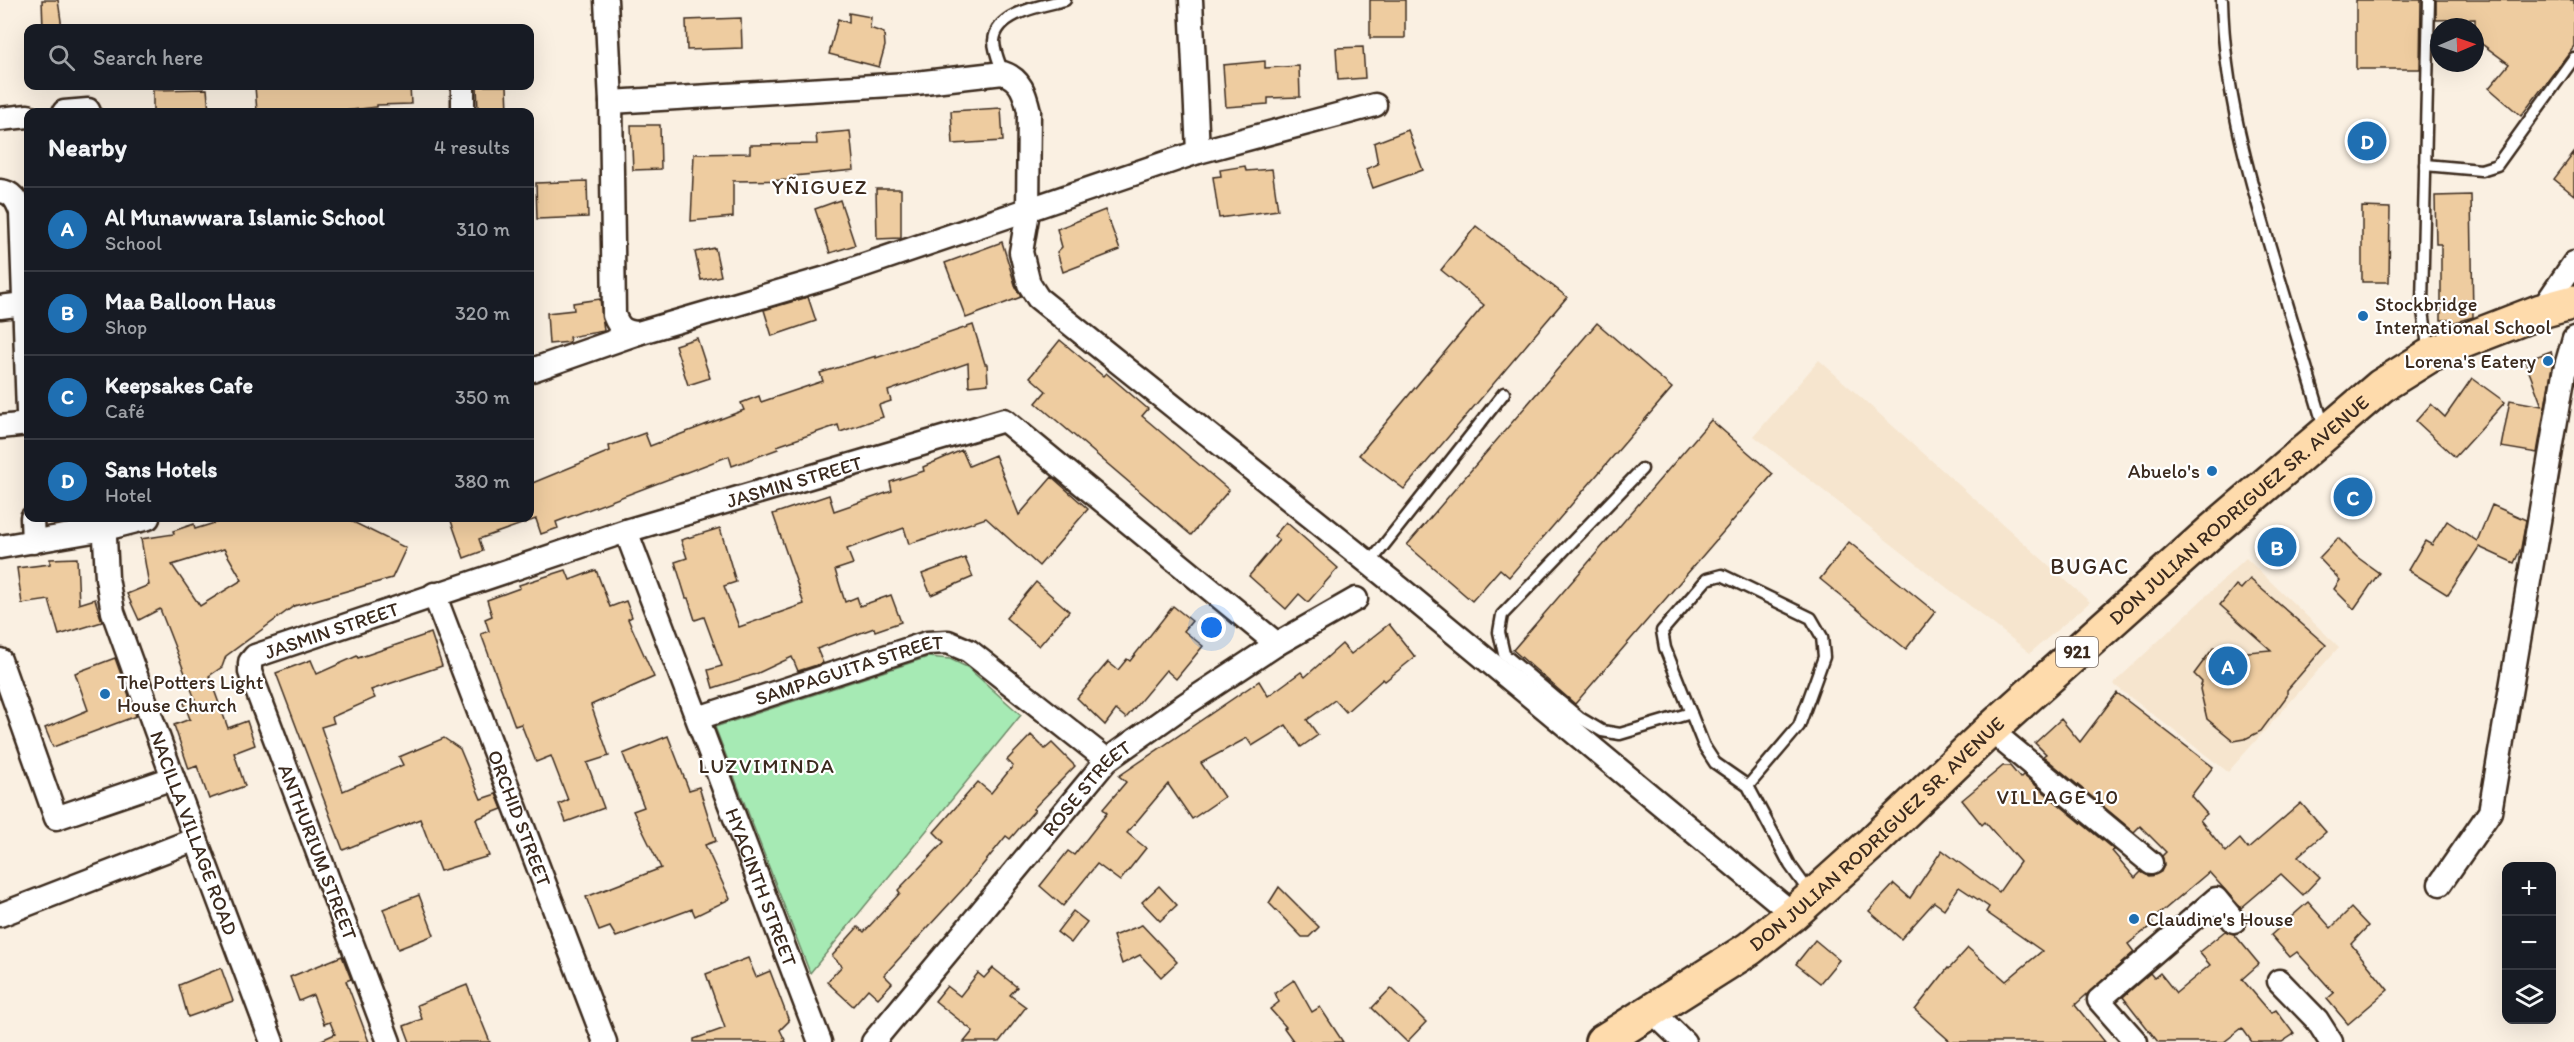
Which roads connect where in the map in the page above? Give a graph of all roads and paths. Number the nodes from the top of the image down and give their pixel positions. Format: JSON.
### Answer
{"nodes":[{"id":1,"x":606,"y":0,"type":"edge"},
{"id":2,"x":1065,"y":0,"type":"edge"},
{"id":3,"x":1191,"y":0,"type":"edge"},
{"id":4,"x":2222,"y":0,"type":"edge"},
{"id":5,"x":2429,"y":0,"type":"edge"},
{"id":6,"x":2574,"y":58,"type":"edge"},
{"id":7,"x":1003,"y":74,"type":"junction"},
{"id":8,"x":462,"y":90,"type":"edge"},
{"id":9,"x":611,"y":102,"type":"junction"},
{"id":10,"x":1375,"y":105,"type":"dead end"},
{"id":11,"x":457,"y":108,"type":"edge"},
{"id":12,"x":24,"y":116,"type":"edge"},
{"id":13,"x":0,"y":119,"type":"edge"},
{"id":14,"x":1198,"y":152,"type":"junction"},
{"id":15,"x":2425,"y":165,"type":"junction"},
{"id":16,"x":0,"y":191,"type":"edge"},
{"id":17,"x":1028,"y":212,"type":"junction"},
{"id":18,"x":2574,"y":263,"type":"edge"},
{"id":19,"x":2574,"y":302,"type":"edge"},
{"id":20,"x":24,"y":304,"type":"joint"},
{"id":21,"x":0,"y":307,"type":"edge"},
{"id":22,"x":2541,"y":311,"type":"junction"},
{"id":23,"x":638,"y":333,"type":"junction"},
{"id":24,"x":2574,"y":338,"type":"edge"},
{"id":25,"x":2430,"y":356,"type":"junction"},
{"id":26,"x":534,"y":369,"type":"edge"},
{"id":27,"x":1504,"y":393,"type":"dead end"},
{"id":28,"x":24,"y":424,"type":"edge"},
{"id":29,"x":0,"y":427,"type":"edge"},
{"id":30,"x":2326,"y":433,"type":"junction"},
{"id":31,"x":1642,"y":469,"type":"dead end"},
{"id":32,"x":32,"y":522,"type":"edge"},
{"id":33,"x":105,"y":523,"type":"edge"},
{"id":34,"x":626,"y":531,"type":"junction"},
{"id":35,"x":33,"y":542,"type":"junction"},
{"id":36,"x":0,"y":547,"type":"edge"},
{"id":37,"x":1369,"y":564,"type":"junction"},
{"id":38,"x":434,"y":594,"type":"junction"},
{"id":39,"x":1356,"y":599,"type":"dead end"},
{"id":40,"x":1277,"y":644,"type":"junction"},
{"id":41,"x":0,"y":660,"type":"edge"},
{"id":42,"x":250,"y":662,"type":"joint"},
{"id":43,"x":1691,"y":713,"type":"junction"},
{"id":44,"x":698,"y":718,"type":"junction"},
{"id":45,"x":1990,"y":730,"type":"junction"},
{"id":46,"x":1107,"y":760,"type":"junction"},
{"id":47,"x":173,"y":778,"type":"junction"},
{"id":48,"x":1748,"y":786,"type":"junction"},
{"id":49,"x":196,"y":838,"type":"junction"},
{"id":50,"x":2151,"y":863,"type":"dead end"},
{"id":51,"x":2440,"y":884,"type":"dead end"},
{"id":52,"x":1803,"y":905,"type":"junction"},
{"id":53,"x":0,"y":915,"type":"edge"},
{"id":54,"x":2234,"y":921,"type":"dead end"},
{"id":55,"x":2279,"y":981,"type":"dead end"},
{"id":56,"x":1652,"y":1011,"type":"junction"},
{"id":57,"x":881,"y":1039,"type":"edge"},
{"id":58,"x":272,"y":1042,"type":"edge"},
{"id":59,"x":389,"y":1042,"type":"edge"},
{"id":60,"x":605,"y":1042,"type":"edge"},
{"id":61,"x":820,"y":1042,"type":"edge"},
{"id":62,"x":1602,"y":1042,"type":"edge"},
{"id":63,"x":1684,"y":1042,"type":"edge"},
{"id":64,"x":2136,"y":1042,"type":"edge"},
{"id":65,"x":2331,"y":1042,"type":"edge"}],
"edges":[{"from":1,"to":9,"type":"street"},
{"from":2,"to":7,"type":"lane"},
{"from":3,"to":14,"type":"street"},
{"from":4,"to":30,"type":"lane"},
{"from":5,"to":15,"type":"lane"},
{"from":6,"to":15,"type":"lane"},
{"from":7,"to":9,"type":"street"},
{"from":7,"to":17,"type":"street"},
{"from":8,"to":11,"type":"street"},
{"from":9,"to":23,"type":"street"},
{"from":10,"to":14,"type":"street"},
{"from":12,"to":13,"type":"street"},
{"from":14,"to":17,"type":"street"},
{"from":15,"to":25,"type":"lane"},
{"from":16,"to":20,"type":"street"},
{"from":17,"to":23,"type":"street"},
{"from":17,"to":37,"type":"street"},
{"from":18,"to":22,"type":"street"},
{"from":19,"to":22,"type":"main road","name":"DON JULIAN RODRIGUEZ SR. AVENUE","number":"921"},
{"from":20,"to":21,"type":"street"},
{"from":22,"to":25,"type":"main road","name":"DON JULIAN RODRIGUEZ SR. AVENUE","number":"921"},
{"from":23,"to":26,"type":"street"},
{"from":24,"to":51,"type":"street"},
{"from":25,"to":30,"type":"main road","name":"DON JULIAN RODRIGUEZ SR. AVENUE","number":"921"},
{"from":27,"to":37,"type":"lane"},
{"from":28,"to":29,"type":"street"},
{"from":30,"to":45,"type":"main road","name":"DON JULIAN RODRIGUEZ SR. AVENUE","number":"921"},
{"from":31,"to":43,"type":"lane"},
{"from":32,"to":35,"type":"street"},
{"from":33,"to":35,"type":"street"},
{"from":33,"to":47,"type":"street","name":"NACILLA VILLAGE ROAD"},
{"from":34,"to":38,"type":"street","name":"JASMIN STREET"},
{"from":34,"to":40,"type":"street","name":"JASMIN STREET"},
{"from":34,"to":44,"type":"street","name":"HYACINTH STREET"},
{"from":35,"to":36,"type":"street"},
{"from":37,"to":52,"type":"street"},
{"from":38,"to":42,"type":"street","name":"JASMIN STREET"},
{"from":38,"to":60,"type":"street","name":"ORCHID STREET"},
{"from":39,"to":40,"type":"street","name":"ROSE STREET"},
{"from":40,"to":46,"type":"street","name":"ROSE STREET"},
{"from":41,"to":47,"type":"street"},
{"from":42,"to":59,"type":"street","name":"ANTHURIUM STREET"},
{"from":43,"to":48,"type":"lane"},
{"from":43,"to":48,"type":"lane"},
{"from":44,"to":46,"type":"street","name":"SAMPAGUITA STREET"},
{"from":44,"to":61,"type":"street","name":"HYACINTH STREET"},
{"from":45,"to":50,"type":"street"},
{"from":45,"to":52,"type":"main road","name":"DON JULIAN RODRIGUEZ SR. AVENUE","number":"921"},
{"from":46,"to":57,"type":"street","name":"ROSE STREET"},
{"from":47,"to":49,"type":"street","name":"NACILLA VILLAGE ROAD"},
{"from":48,"to":52,"type":"lane"},
{"from":49,"to":53,"type":"street"},
{"from":49,"to":58,"type":"street","name":"NACILLA VILLAGE ROAD"},
{"from":52,"to":56,"type":"main road","name":"DON JULIAN RODRIGUEZ SR. AVENUE","number":"921"},
{"from":54,"to":64,"type":"street"},
{"from":55,"to":65,"type":"street"},
{"from":56,"to":62,"type":"main road","name":"DON JULIAN RODRIGUEZ SR. AVENUE","number":"921"},
{"from":56,"to":63,"type":"street"}]}
